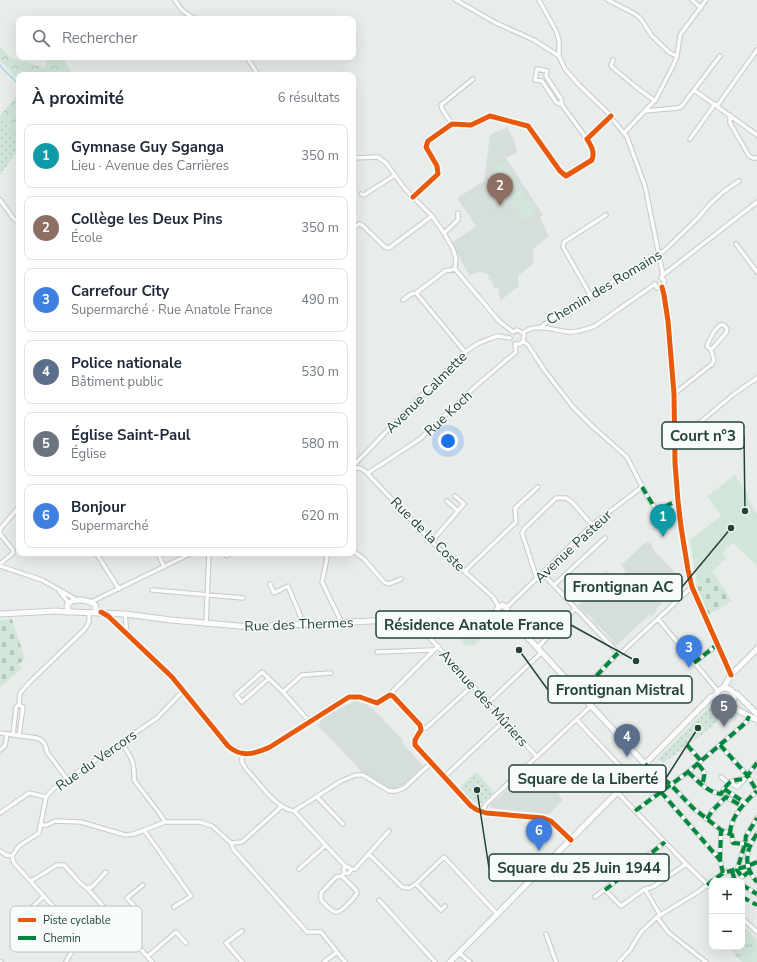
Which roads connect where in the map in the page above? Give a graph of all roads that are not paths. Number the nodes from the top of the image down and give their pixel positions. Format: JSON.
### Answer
{"nodes":[{"id":1,"x":175,"y":0,"type":"edge"},
{"id":2,"x":456,"y":0,"type":"edge"},
{"id":3,"x":539,"y":0,"type":"edge"},
{"id":4,"x":608,"y":0,"type":"edge"},
{"id":5,"x":692,"y":0,"type":"edge"},
{"id":6,"x":706,"y":0,"type":"edge"},
{"id":7,"x":701,"y":8,"type":"junction"},
{"id":8,"x":188,"y":16,"type":"edge"},
{"id":9,"x":757,"y":50,"type":"edge"},
{"id":10,"x":559,"y":56,"type":"junction"},
{"id":11,"x":677,"y":56,"type":"junction"},
{"id":12,"x":720,"y":56,"type":"dead end"},
{"id":13,"x":756,"y":56,"type":"edge"},
{"id":14,"x":249,"y":60,"type":"edge"},
{"id":15,"x":613,"y":60,"type":"dead end"},
{"id":16,"x":256,"y":72,"type":"edge"},
{"id":17,"x":473,"y":79,"type":"dead end"},
{"id":18,"x":694,"y":90,"type":"junction"},
{"id":19,"x":655,"y":101,"type":"junction"},
{"id":20,"x":562,"y":104,"type":"junction"},
{"id":21,"x":716,"y":105,"type":"junction"},
{"id":22,"x":645,"y":111,"type":"junction"},
{"id":23,"x":730,"y":115,"type":"junction"},
{"id":24,"x":611,"y":116,"type":"junction"},
{"id":25,"x":452,"y":124,"type":"junction"},
{"id":26,"x":624,"y":133,"type":"junction"},
{"id":27,"x":757,"y":135,"type":"edge"},
{"id":28,"x":587,"y":139,"type":"junction"},
{"id":29,"x":690,"y":139,"type":"dead end"},
{"id":30,"x":356,"y":158,"type":"edge"},
{"id":31,"x":757,"y":158,"type":"edge"},
{"id":32,"x":395,"y":175,"type":"junction"},
{"id":33,"x":739,"y":181,"type":"dead end"},
{"id":34,"x":361,"y":194,"type":"dead end"},
{"id":35,"x":413,"y":197,"type":"junction"},
{"id":36,"x":0,"y":200,"type":"edge"},
{"id":37,"x":757,"y":202,"type":"edge"},
{"id":38,"x":458,"y":213,"type":"dead end"},
{"id":39,"x":606,"y":215,"type":"dead end"},
{"id":40,"x":432,"y":216,"type":"junction"},
{"id":41,"x":16,"y":220,"type":"edge"},
{"id":42,"x":356,"y":226,"type":"edge"},
{"id":43,"x":444,"y":233,"type":"junction"},
{"id":44,"x":736,"y":244,"type":"dead end"},
{"id":45,"x":658,"y":255,"type":"junction"},
{"id":46,"x":455,"y":269,"type":"junction"},
{"id":47,"x":757,"y":272,"type":"edge"},
{"id":48,"x":662,"y":276,"type":"junction"},
{"id":49,"x":654,"y":284,"type":"junction"},
{"id":50,"x":662,"y":287,"type":"junction"},
{"id":51,"x":416,"y":294,"type":"junction"},
{"id":52,"x":591,"y":296,"type":"junction"},
{"id":53,"x":403,"y":300,"type":"dead end"},
{"id":54,"x":540,"y":328,"type":"junction"},
{"id":55,"x":513,"y":332,"type":"junction"},
{"id":56,"x":523,"y":333,"type":"junction"},
{"id":57,"x":510,"y":338,"type":"junction"},
{"id":58,"x":523,"y":341,"type":"junction"},
{"id":59,"x":515,"y":344,"type":"junction"},
{"id":60,"x":711,"y":350,"type":"junction"},
{"id":61,"x":465,"y":352,"type":"junction"},
{"id":62,"x":757,"y":378,"type":"edge"},
{"id":63,"x":674,"y":394,"type":"junction"},
{"id":64,"x":675,"y":441,"type":"junction"},
{"id":65,"x":356,"y":464,"type":"edge"},
{"id":66,"x":356,"y":467,"type":"edge"},
{"id":67,"x":368,"y":473,"type":"junction"},
{"id":68,"x":538,"y":487,"type":"dead end"},
{"id":69,"x":642,"y":488,"type":"junction"},
{"id":70,"x":455,"y":496,"type":"dead end"},
{"id":71,"x":447,"y":501,"type":"dead end"},
{"id":72,"x":672,"y":503,"type":"dead end"},
{"id":73,"x":16,"y":510,"type":"edge"},
{"id":74,"x":458,"y":511,"type":"junction"},
{"id":75,"x":592,"y":525,"type":"junction"},
{"id":76,"x":605,"y":538,"type":"dead end"},
{"id":77,"x":432,"y":542,"type":"junction"},
{"id":78,"x":356,"y":553,"type":"edge"},
{"id":79,"x":98,"y":556,"type":"edge"},
{"id":80,"x":159,"y":556,"type":"edge"},
{"id":81,"x":186,"y":556,"type":"edge"},
{"id":82,"x":209,"y":556,"type":"edge"},
{"id":83,"x":326,"y":556,"type":"edge"},
{"id":84,"x":0,"y":565,"type":"edge"},
{"id":85,"x":164,"y":567,"type":"junction"},
{"id":86,"x":464,"y":571,"type":"junction"},
{"id":87,"x":543,"y":574,"type":"junction"},
{"id":88,"x":538,"y":579,"type":"junction"},
{"id":89,"x":401,"y":580,"type":"dead end"},
{"id":90,"x":270,"y":584,"type":"dead end"},
{"id":91,"x":554,"y":585,"type":"junction"},
{"id":92,"x":692,"y":587,"type":"junction"},
{"id":93,"x":55,"y":588,"type":"junction"},
{"id":94,"x":119,"y":589,"type":"junction"},
{"id":95,"x":152,"y":590,"type":"dead end"},
{"id":96,"x":207,"y":596,"type":"junction"},
{"id":97,"x":243,"y":598,"type":"dead end"},
{"id":98,"x":76,"y":600,"type":"junction"},
{"id":99,"x":68,"y":604,"type":"junction"},
{"id":100,"x":499,"y":607,"type":"junction"},
{"id":101,"x":93,"y":608,"type":"junction"},
{"id":102,"x":506,"y":608,"type":"junction"},
{"id":103,"x":575,"y":609,"type":"junction"},
{"id":104,"x":56,"y":611,"type":"junction"},
{"id":105,"x":70,"y":612,"type":"junction"},
{"id":106,"x":101,"y":612,"type":"junction"},
{"id":107,"x":498,"y":613,"type":"junction"},
{"id":108,"x":0,"y":614,"type":"edge"},
{"id":109,"x":126,"y":614,"type":"junction"},
{"id":110,"x":506,"y":614,"type":"junction"},
{"id":111,"x":420,"y":619,"type":"junction"},
{"id":112,"x":658,"y":619,"type":"junction"},
{"id":113,"x":342,"y":623,"type":"junction"},
{"id":114,"x":206,"y":624,"type":"junction"},
{"id":115,"x":304,"y":625,"type":"junction"},
{"id":116,"x":127,"y":634,"type":"junction"},
{"id":117,"x":718,"y":644,"type":"junction"},
{"id":118,"x":438,"y":646,"type":"junction"},
{"id":119,"x":538,"y":647,"type":"junction"},
{"id":120,"x":757,"y":649,"type":"edge"},
{"id":121,"x":433,"y":650,"type":"junction"},
{"id":122,"x":377,"y":652,"type":"dead end"},
{"id":123,"x":542,"y":652,"type":"junction"},
{"id":124,"x":618,"y":653,"type":"junction"},
{"id":125,"x":694,"y":663,"type":"junction"},
{"id":126,"x":331,"y":673,"type":"dead end"},
{"id":127,"x":731,"y":677,"type":"junction"},
{"id":128,"x":268,"y":678,"type":"junction"},
{"id":129,"x":472,"y":686,"type":"junction"},
{"id":130,"x":724,"y":687,"type":"junction"},
{"id":131,"x":183,"y":691,"type":"junction"},
{"id":132,"x":733,"y":691,"type":"junction"},
{"id":133,"x":283,"y":692,"type":"junction"},
{"id":134,"x":580,"y":693,"type":"junction"},
{"id":135,"x":717,"y":693,"type":"junction"},
{"id":136,"x":390,"y":695,"type":"junction"},
{"id":137,"x":488,"y":703,"type":"junction"},
{"id":138,"x":718,"y":703,"type":"junction"},
{"id":139,"x":19,"y":704,"type":"junction"},
{"id":140,"x":704,"y":705,"type":"junction"},
{"id":141,"x":591,"y":706,"type":"junction"},
{"id":142,"x":728,"y":706,"type":"junction"},
{"id":143,"x":751,"y":708,"type":"junction"},
{"id":144,"x":757,"y":714,"type":"edge"},
{"id":145,"x":749,"y":716,"type":"junction"},
{"id":146,"x":577,"y":720,"type":"junction"},
{"id":147,"x":757,"y":720,"type":"edge"},
{"id":148,"x":309,"y":721,"type":"junction"},
{"id":149,"x":504,"y":721,"type":"junction"},
{"id":150,"x":421,"y":730,"type":"junction"},
{"id":151,"x":0,"y":733,"type":"edge"},
{"id":152,"x":7,"y":734,"type":"junction"},
{"id":153,"x":13,"y":735,"type":"junction"},
{"id":154,"x":19,"y":736,"type":"junction"},
{"id":155,"x":121,"y":742,"type":"junction"},
{"id":156,"x":687,"y":745,"type":"dead end"},
{"id":157,"x":720,"y":745,"type":"junction"},
{"id":158,"x":0,"y":750,"type":"edge"},
{"id":159,"x":242,"y":754,"type":"junction"},
{"id":160,"x":537,"y":757,"type":"junction"},
{"id":161,"x":699,"y":762,"type":"junction"},
{"id":162,"x":431,"y":763,"type":"junction"},
{"id":163,"x":757,"y":763,"type":"edge"},
{"id":164,"x":645,"y":764,"type":"junction"},
{"id":165,"x":688,"y":772,"type":"junction"},
{"id":166,"x":747,"y":775,"type":"junction"},
{"id":167,"x":444,"y":777,"type":"junction"},
{"id":168,"x":721,"y":777,"type":"dead end"},
{"id":169,"x":632,"y":778,"type":"junction"},
{"id":170,"x":67,"y":779,"type":"junction"},
{"id":171,"x":745,"y":779,"type":"junction"},
{"id":172,"x":729,"y":783,"type":"junction"},
{"id":173,"x":671,"y":785,"type":"junction"},
{"id":174,"x":702,"y":785,"type":"junction"},
{"id":175,"x":724,"y":789,"type":"junction"},
{"id":176,"x":756,"y":790,"type":"edge"},
{"id":177,"x":617,"y":792,"type":"junction"},
{"id":178,"x":661,"y":792,"type":"junction"},
{"id":179,"x":721,"y":794,"type":"junction"},
{"id":180,"x":46,"y":796,"type":"junction"},
{"id":181,"x":726,"y":797,"type":"junction"},
{"id":182,"x":318,"y":798,"type":"junction"},
{"id":183,"x":743,"y":804,"type":"junction"},
{"id":184,"x":281,"y":807,"type":"junction"},
{"id":185,"x":294,"y":811,"type":"junction"},
{"id":186,"x":635,"y":811,"type":"junction"},
{"id":187,"x":482,"y":812,"type":"junction"},
{"id":188,"x":0,"y":813,"type":"edge"},
{"id":189,"x":757,"y":818,"type":"edge"},
{"id":190,"x":707,"y":819,"type":"junction"},
{"id":191,"x":165,"y":822,"type":"junction"},
{"id":192,"x":343,"y":824,"type":"dead end"},
{"id":193,"x":41,"y":825,"type":"junction"},
{"id":194,"x":144,"y":830,"type":"junction"},
{"id":195,"x":721,"y":830,"type":"junction"},
{"id":196,"x":389,"y":831,"type":"dead end"},
{"id":197,"x":731,"y":834,"type":"junction"},
{"id":198,"x":757,"y":834,"type":"edge"},
{"id":199,"x":571,"y":840,"type":"junction"},
{"id":200,"x":665,"y":842,"type":"junction"},
{"id":201,"x":231,"y":843,"type":"junction"},
{"id":202,"x":745,"y":844,"type":"junction"},
{"id":203,"x":325,"y":846,"type":"junction"},
{"id":204,"x":750,"y":846,"type":"junction"},
{"id":205,"x":0,"y":850,"type":"edge"},
{"id":206,"x":369,"y":854,"type":"junction"},
{"id":207,"x":12,"y":856,"type":"junction"},
{"id":208,"x":720,"y":860,"type":"junction"},
{"id":209,"x":757,"y":862,"type":"edge"},
{"id":210,"x":686,"y":864,"type":"junction"},
{"id":211,"x":748,"y":866,"type":"junction"},
{"id":212,"x":346,"y":867,"type":"junction"},
{"id":213,"x":299,"y":869,"type":"dead end"},
{"id":214,"x":350,"y":870,"type":"junction"},
{"id":215,"x":737,"y":870,"type":"junction"},
{"id":216,"x":732,"y":871,"type":"junction"},
{"id":217,"x":750,"y":871,"type":"junction"},
{"id":218,"x":106,"y":872,"type":"dead end"},
{"id":219,"x":723,"y":873,"type":"junction"},
{"id":220,"x":343,"y":874,"type":"junction"},
{"id":221,"x":734,"y":878,"type":"edge"},
{"id":222,"x":31,"y":881,"type":"junction"},
{"id":223,"x":757,"y":882,"type":"edge"},
{"id":224,"x":416,"y":884,"type":"junction"},
{"id":225,"x":143,"y":885,"type":"dead end"},
{"id":226,"x":707,"y":885,"type":"junction"},
{"id":227,"x":745,"y":887,"type":"edge"},
{"id":228,"x":87,"y":888,"type":"junction"},
{"id":229,"x":645,"y":889,"type":"junction"},
{"id":230,"x":604,"y":890,"type":"junction"},
{"id":231,"x":757,"y":894,"type":"edge"},
{"id":232,"x":44,"y":896,"type":"junction"},
{"id":233,"x":595,"y":897,"type":"dead end"},
{"id":234,"x":379,"y":900,"type":"dead end"},
{"id":235,"x":33,"y":906,"type":"edge"},
{"id":236,"x":53,"y":906,"type":"edge"},
{"id":237,"x":103,"y":906,"type":"edge"},
{"id":238,"x":134,"y":906,"type":"edge"},
{"id":239,"x":445,"y":906,"type":"dead end"},
{"id":240,"x":174,"y":907,"type":"dead end"},
{"id":241,"x":498,"y":915,"type":"junction"},
{"id":242,"x":659,"y":916,"type":"junction"},
{"id":243,"x":745,"y":921,"type":"edge"},
{"id":244,"x":242,"y":931,"type":"dead end"},
{"id":245,"x":757,"y":932,"type":"edge"},
{"id":246,"x":546,"y":934,"type":"dead end"},
{"id":247,"x":186,"y":943,"type":"dead end"},
{"id":248,"x":142,"y":949,"type":"edge"},
{"id":249,"x":71,"y":952,"type":"edge"},
{"id":250,"x":337,"y":952,"type":"junction"},
{"id":251,"x":459,"y":953,"type":"junction"},
{"id":252,"x":148,"y":956,"type":"junction"},
{"id":253,"x":66,"y":962,"type":"edge"},
{"id":254,"x":152,"y":962,"type":"edge"},
{"id":255,"x":242,"y":962,"type":"edge"},
{"id":256,"x":324,"y":962,"type":"edge"},
{"id":257,"x":345,"y":962,"type":"edge"},
{"id":258,"x":435,"y":962,"type":"edge"},
{"id":259,"x":450,"y":962,"type":"edge"},
{"id":260,"x":470,"y":962,"type":"edge"},
{"id":261,"x":556,"y":962,"type":"edge"},
{"id":262,"x":619,"y":962,"type":"edge"},
{"id":263,"x":706,"y":962,"type":"edge"}],
"edges":[{"from":1,"to":8,"type":"street"},
{"from":2,"to":10,"type":"street"},
{"from":3,"to":10,"type":"street"},
{"from":4,"to":11,"type":"street"},
{"from":5,"to":7,"type":"street"},
{"from":6,"to":7,"type":"street"},
{"from":7,"to":11,"type":"street"},
{"from":9,"to":13,"type":"street"},
{"from":10,"to":24,"type":"street"},
{"from":11,"to":19,"type":"street"},
{"from":12,"to":18,"type":"street"},
{"from":13,"to":21,"type":"street"},
{"from":14,"to":16,"type":"street"},
{"from":15,"to":19,"type":"street"},
{"from":17,"to":25,"type":"street"},
{"from":18,"to":21,"type":"street"},
{"from":18,"to":22,"type":"street"},
{"from":19,"to":22,"type":"street"},
{"from":20,"to":20,"type":"street"},
{"from":20,"to":28,"type":"street"},
{"from":21,"to":23,"type":"street"},
{"from":21,"to":29,"type":"street"},
{"from":22,"to":26,"type":"street"},
{"from":23,"to":27,"type":"street"},
{"from":23,"to":31,"type":"street"},
{"from":24,"to":26,"type":"street"},
{"from":24,"to":28,"type":"street"},
{"from":25,"to":28,"type":"street"},
{"from":25,"to":35,"type":"street"},
{"from":26,"to":45,"type":"street"},
{"from":30,"to":32,"type":"street"},
{"from":32,"to":34,"type":"street"},
{"from":32,"to":35,"type":"street"},
{"from":33,"to":45,"type":"street","name":"Chemin des Romains"},
{"from":35,"to":40,"type":"street"},
{"from":36,"to":41,"type":"street"},
{"from":37,"to":48,"type":"street"},
{"from":38,"to":43,"type":"street"},
{"from":39,"to":52,"type":"street"},
{"from":40,"to":42,"type":"street"},
{"from":40,"to":43,"type":"street"},
{"from":43,"to":46,"type":"street"},
{"from":44,"to":47,"type":"street"},
{"from":45,"to":48,"type":"street"},
{"from":45,"to":52,"type":"street","name":"Chemin des Romains"},
{"from":46,"to":51,"type":"street"},
{"from":46,"to":55,"type":"street"},
{"from":48,"to":49,"type":"street"},
{"from":48,"to":50,"type":"street"},
{"from":49,"to":50,"type":"street"},
{"from":49,"to":54,"type":"street"},
{"from":50,"to":63,"type":"street"},
{"from":51,"to":53,"type":"street"},
{"from":51,"to":61,"type":"street"},
{"from":52,"to":54,"type":"street","name":"Chemin des Romains"},
{"from":54,"to":56,"type":"street"},
{"from":55,"to":56,"type":"street"},
{"from":55,"to":57,"type":"street"},
{"from":56,"to":58,"type":"street"},
{"from":57,"to":59,"type":"street"},
{"from":57,"to":61,"type":"street","name":"Avenue Calmette"},
{"from":58,"to":59,"type":"street"},
{"from":58,"to":69,"type":"street"},
{"from":59,"to":67,"type":"street","name":"Rue Koch"},
{"from":60,"to":60,"type":"street"},
{"from":60,"to":63,"type":"street"},
{"from":61,"to":65,"type":"street","name":"Avenue Calmette"},
{"from":62,"to":64,"type":"street"},
{"from":63,"to":64,"type":"street"},
{"from":64,"to":92,"type":"street"},
{"from":66,"to":67,"type":"street","name":"Rue de la Coste"},
{"from":67,"to":77,"type":"street","name":"Rue de la Coste"},
{"from":68,"to":86,"type":"street"},
{"from":69,"to":72,"type":"street"},
{"from":69,"to":75,"type":"street","name":"Avenue Pasteur"},
{"from":70,"to":74,"type":"street"},
{"from":71,"to":74,"type":"street"},
{"from":73,"to":84,"type":"street"},
{"from":74,"to":77,"type":"street"},
{"from":75,"to":87,"type":"street","name":"Avenue Pasteur"},
{"from":75,"to":88,"type":"street"},
{"from":76,"to":91,"type":"street"},
{"from":77,"to":86,"type":"street","name":"Rue de la Coste"},
{"from":78,"to":89,"type":"street"},
{"from":79,"to":94,"type":"street"},
{"from":80,"to":85,"type":"street"},
{"from":81,"to":85,"type":"street"},
{"from":82,"to":96,"type":"street"},
{"from":83,"to":113,"type":"street"},
{"from":84,"to":93,"type":"street"},
{"from":85,"to":94,"type":"street"},
{"from":86,"to":100,"type":"street","name":"Rue de la Coste"},
{"from":87,"to":88,"type":"street","name":"Avenue Pasteur"},
{"from":87,"to":91,"type":"street"},
{"from":88,"to":102,"type":"street","name":"Avenue Pasteur"},
{"from":90,"to":115,"type":"street"},
{"from":91,"to":103,"type":"street"},
{"from":92,"to":112,"type":"street"},
{"from":92,"to":117,"type":"street"},
{"from":93,"to":98,"type":"street"},
{"from":93,"to":99,"type":"street"},
{"from":94,"to":101,"type":"street"},
{"from":95,"to":96,"type":"street"},
{"from":96,"to":97,"type":"street"},
{"from":96,"to":114,"type":"street"},
{"from":98,"to":99,"type":"main road"},
{"from":98,"to":101,"type":"main road"},
{"from":99,"to":104,"type":"main road"},
{"from":99,"to":105,"type":"main road"},
{"from":100,"to":102,"type":"main road"},
{"from":100,"to":107,"type":"main road"},
{"from":101,"to":105,"type":"main road"},
{"from":101,"to":106,"type":"main road","name":"Rue des Thermes"},
{"from":101,"to":139,"type":"street"},
{"from":102,"to":110,"type":"main road"},
{"from":103,"to":119,"type":"street"},
{"from":103,"to":124,"type":"street"},
{"from":104,"to":105,"type":"main road"},
{"from":104,"to":108,"type":"main road"},
{"from":106,"to":109,"type":"main road","name":"Rue des Thermes"},
{"from":106,"to":116,"type":"street"},
{"from":107,"to":110,"type":"main road"},
{"from":107,"to":111,"type":"main road","name":"Rue des Thermes"},
{"from":109,"to":114,"type":"main road","name":"Rue des Thermes"},
{"from":109,"to":116,"type":"street"},
{"from":110,"to":119,"type":"main road"},
{"from":111,"to":113,"type":"main road","name":"Rue des Thermes"},
{"from":111,"to":118,"type":"street","name":"Avenue des Mûriers"},
{"from":112,"to":124,"type":"street"},
{"from":112,"to":125,"type":"street"},
{"from":113,"to":115,"type":"main road","name":"Rue des Thermes"},
{"from":114,"to":115,"type":"main road","name":"Rue des Thermes"},
{"from":116,"to":131,"type":"street"},
{"from":117,"to":125,"type":"street"},
{"from":117,"to":127,"type":"street"},
{"from":118,"to":121,"type":"street"},
{"from":118,"to":129,"type":"street","name":"Avenue des Mûriers"},
{"from":119,"to":123,"type":"main road"},
{"from":120,"to":127,"type":"main road"},
{"from":121,"to":122,"type":"street"},
{"from":121,"to":136,"type":"street"},
{"from":123,"to":134,"type":"main road"},
{"from":123,"to":137,"type":"street"},
{"from":124,"to":134,"type":"street"},
{"from":125,"to":135,"type":"street"},
{"from":126,"to":133,"type":"street"},
{"from":127,"to":130,"type":"main road"},
{"from":127,"to":132,"type":"main road"},
{"from":128,"to":128,"type":"street"},
{"from":128,"to":133,"type":"street"},
{"from":129,"to":137,"type":"street","name":"Avenue des Mûriers"},
{"from":129,"to":150,"type":"street"},
{"from":130,"to":132,"type":"main road"},
{"from":130,"to":135,"type":"main road"},
{"from":131,"to":155,"type":"street","name":"Rue du Vercors"},
{"from":131,"to":159,"type":"street"},
{"from":132,"to":142,"type":"main road"},
{"from":132,"to":143,"type":"main road"},
{"from":133,"to":148,"type":"street"},
{"from":134,"to":141,"type":"main road"},
{"from":135,"to":138,"type":"main road"},
{"from":135,"to":140,"type":"main road"},
{"from":136,"to":148,"type":"street"},
{"from":136,"to":150,"type":"street"},
{"from":137,"to":149,"type":"street","name":"Avenue des Mûriers"},
{"from":138,"to":140,"type":"main road"},
{"from":138,"to":142,"type":"main road"},
{"from":139,"to":153,"type":"street"},
{"from":139,"to":154,"type":"street"},
{"from":140,"to":164,"type":"main road"},
{"from":141,"to":146,"type":"street"},
{"from":141,"to":164,"type":"main road"},
{"from":142,"to":145,"type":"main road"},
{"from":143,"to":144,"type":"main road"},
{"from":143,"to":145,"type":"main road"},
{"from":145,"to":147,"type":"main road"},
{"from":145,"to":157,"type":"street"},
{"from":146,"to":160,"type":"street"},
{"from":146,"to":169,"type":"street"},
{"from":148,"to":159,"type":"street"},
{"from":149,"to":160,"type":"street","name":"Avenue des Mûriers"},
{"from":149,"to":167,"type":"street"},
{"from":150,"to":162,"type":"street"},
{"from":151,"to":152,"type":"street"},
{"from":152,"to":153,"type":"street"},
{"from":152,"to":158,"type":"street"},
{"from":153,"to":154,"type":"street"},
{"from":154,"to":170,"type":"street"},
{"from":155,"to":170,"type":"street","name":"Rue du Vercors"},
{"from":155,"to":191,"type":"street"},
{"from":156,"to":161,"type":"street"},
{"from":157,"to":161,"type":"street"},
{"from":157,"to":166,"type":"street"},
{"from":159,"to":184,"type":"street"},
{"from":160,"to":187,"type":"street"},
{"from":161,"to":165,"type":"street"},
{"from":161,"to":174,"type":"street"},
{"from":162,"to":167,"type":"street"},
{"from":162,"to":182,"type":"street"},
{"from":163,"to":166,"type":"street"},
{"from":164,"to":169,"type":"main road"},
{"from":164,"to":173,"type":"street"},
{"from":165,"to":173,"type":"street"},
{"from":165,"to":174,"type":"street"},
{"from":166,"to":171,"type":"street"},
{"from":166,"to":176,"type":"street"},
{"from":167,"to":187,"type":"street"},
{"from":168,"to":172,"type":"street"},
{"from":169,"to":177,"type":"main road"},
{"from":170,"to":180,"type":"street","name":"Rue du Vercors"},
{"from":171,"to":172,"type":"street"},
{"from":171,"to":172,"type":"street"},
{"from":172,"to":175,"type":"street"},
{"from":173,"to":178,"type":"street"},
{"from":173,"to":190,"type":"street"},
{"from":174,"to":179,"type":"street"},
{"from":175,"to":179,"type":"street"},
{"from":175,"to":183,"type":"street"},
{"from":176,"to":183,"type":"street"},
{"from":177,"to":186,"type":"street"},
{"from":177,"to":199,"type":"main road"},
{"from":178,"to":186,"type":"street"},
{"from":178,"to":208,"type":"street"},
{"from":179,"to":181,"type":"street"},
{"from":180,"to":188,"type":"street"},
{"from":180,"to":193,"type":"street","name":"Rue du Vercors"},
{"from":181,"to":183,"type":"street"},
{"from":181,"to":190,"type":"street"},
{"from":182,"to":185,"type":"street"},
{"from":182,"to":192,"type":"street"},
{"from":183,"to":197,"type":"street"},
{"from":184,"to":185,"type":"street"},
{"from":184,"to":201,"type":"street"},
{"from":185,"to":203,"type":"street"},
{"from":186,"to":200,"type":"street"},
{"from":187,"to":199,"type":"street"},
{"from":189,"to":202,"type":"street"},
{"from":190,"to":195,"type":"street"},
{"from":191,"to":194,"type":"street"},
{"from":191,"to":201,"type":"street"},
{"from":193,"to":194,"type":"street"},
{"from":193,"to":207,"type":"street","name":"Rue du Vercors"},
{"from":194,"to":240,"type":"street"},
{"from":195,"to":197,"type":"street"},
{"from":195,"to":208,"type":"street"},
{"from":196,"to":206,"type":"street"},
{"from":197,"to":202,"type":"street"},
{"from":198,"to":204,"type":"street"},
{"from":199,"to":241,"type":"main road"},
{"from":200,"to":210,"type":"street"},
{"from":200,"to":230,"type":"street"},
{"from":201,"to":250,"type":"street"},
{"from":202,"to":204,"type":"street"},
{"from":202,"to":215,"type":"street"},
{"from":203,"to":212,"type":"street"},
{"from":203,"to":213,"type":"street"},
{"from":204,"to":211,"type":"street"},
{"from":205,"to":207,"type":"street"},
{"from":206,"to":214,"type":"street"},
{"from":206,"to":224,"type":"street"},
{"from":207,"to":222,"type":"street"},
{"from":208,"to":219,"type":"street"},
{"from":209,"to":211,"type":"street"},
{"from":210,"to":226,"type":"street"},
{"from":210,"to":229,"type":"street"},
{"from":211,"to":215,"type":"street"},
{"from":211,"to":217,"type":"street"},
{"from":212,"to":214,"type":"street"},
{"from":212,"to":220,"type":"street"},
{"from":214,"to":220,"type":"street"},
{"from":215,"to":216,"type":"street"},
{"from":215,"to":217,"type":"street"},
{"from":216,"to":219,"type":"street"},
{"from":216,"to":221,"type":"street"},
{"from":217,"to":223,"type":"street"},
{"from":218,"to":228,"type":"street"},
{"from":219,"to":226,"type":"street"},
{"from":220,"to":220,"type":"street"},
{"from":222,"to":228,"type":"street"},
{"from":222,"to":232,"type":"street"},
{"from":224,"to":239,"type":"street"},
{"from":224,"to":241,"type":"street"},
{"from":225,"to":238,"type":"street"},
{"from":226,"to":242,"type":"street"},
{"from":227,"to":231,"type":"street"},
{"from":228,"to":237,"type":"street"},
{"from":229,"to":230,"type":"street"},
{"from":229,"to":242,"type":"street"},
{"from":230,"to":233,"type":"street"},
{"from":232,"to":235,"type":"street"},
{"from":232,"to":236,"type":"street"},
{"from":234,"to":258,"type":"street"},
{"from":241,"to":251,"type":"main road"},
{"from":242,"to":262,"type":"street"},
{"from":242,"to":263,"type":"street"},
{"from":243,"to":245,"type":"street"},
{"from":244,"to":255,"type":"street"},
{"from":246,"to":261,"type":"street"},
{"from":247,"to":252,"type":"street"},
{"from":248,"to":252,"type":"street"},
{"from":249,"to":253,"type":"street"},
{"from":250,"to":256,"type":"street"},
{"from":250,"to":257,"type":"street"},
{"from":251,"to":259,"type":"main road"},
{"from":251,"to":260,"type":"street"},
{"from":252,"to":254,"type":"street"}]}
